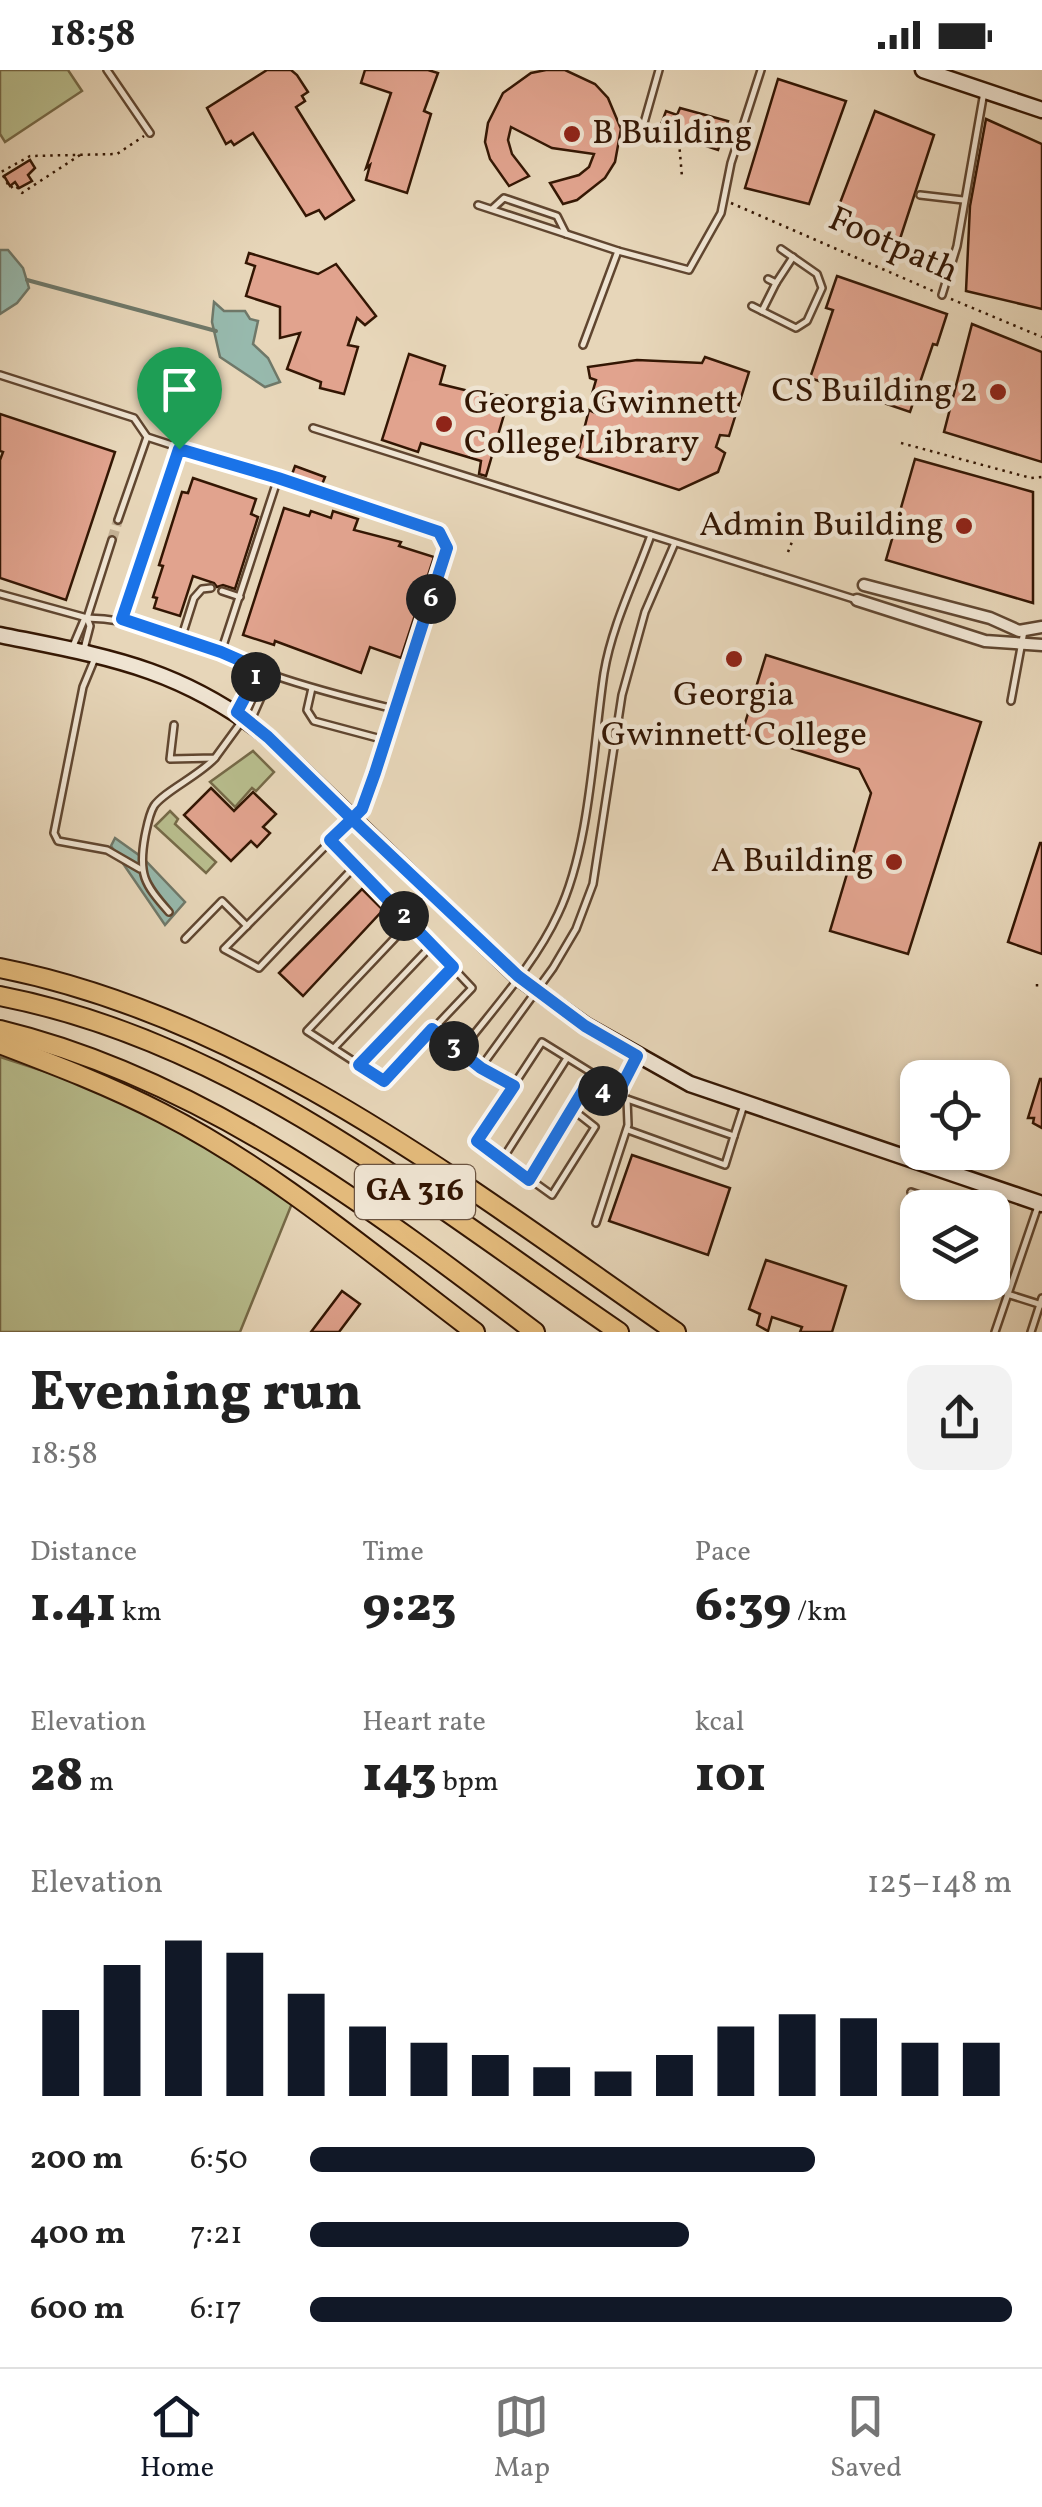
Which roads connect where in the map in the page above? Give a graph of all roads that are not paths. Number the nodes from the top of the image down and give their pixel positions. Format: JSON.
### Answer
{"nodes":[{"id":1,"x":108,"y":70,"type":"edge"},
{"id":2,"x":659,"y":70,"type":"edge"},
{"id":3,"x":761,"y":70,"type":"edge"},
{"id":4,"x":922,"y":70,"type":"edge"},
{"id":5,"x":984,"y":89,"type":"junction"},
{"id":6,"x":1042,"y":110,"type":"edge"},
{"id":7,"x":642,"y":130,"type":"dead end"},
{"id":8,"x":150,"y":133,"type":"road end"},
{"id":9,"x":920,"y":194,"type":"dead end"},
{"id":10,"x":963,"y":200,"type":"junction"},
{"id":11,"x":478,"y":204,"type":"dead end"},
{"id":12,"x":492,"y":209,"type":"junction"},
{"id":13,"x":566,"y":234,"type":"junction"},
{"id":14,"x":781,"y":249,"type":"dead end"},
{"id":15,"x":618,"y":252,"type":"junction"},
{"id":16,"x":792,"y":257,"type":"junction"},
{"id":17,"x":768,"y":278,"type":"dead end"},
{"id":18,"x":776,"y":283,"type":"junction"},
{"id":19,"x":942,"y":295,"type":"road end"},
{"id":20,"x":752,"y":306,"type":"dead end"},
{"id":21,"x":762,"y":311,"type":"junction"},
{"id":22,"x":583,"y":344,"type":"dead end"},
{"id":23,"x":0,"y":375,"type":"edge"},
{"id":24,"x":313,"y":428,"type":"dead end"},
{"id":25,"x":146,"y":437,"type":"junction"},
{"id":26,"x":179,"y":449,"type":"junction"},
{"id":27,"x":278,"y":478,"type":"junction"},
{"id":28,"x":118,"y":520,"type":"tunnel mouth"},
{"id":29,"x":651,"y":535,"type":"junction"},
{"id":30,"x":112,"y":540,"type":"tunnel mouth"},
{"id":31,"x":674,"y":544,"type":"junction"},
{"id":32,"x":864,"y":585,"type":"dead end"},
{"id":33,"x":211,"y":588,"type":"dead end"},
{"id":34,"x":222,"y":590,"type":"dead end"},
{"id":35,"x":0,"y":594,"type":"edge"},
{"id":36,"x":240,"y":597,"type":"junction"},
{"id":37,"x":857,"y":600,"type":"joint"},
{"id":38,"x":87,"y":618,"type":"junction"},
{"id":39,"x":122,"y":619,"type":"junction"},
{"id":40,"x":1042,"y":627,"type":"edge"},
{"id":41,"x":1024,"y":630,"type":"junction"},
{"id":42,"x":0,"y":635,"type":"edge"},
{"id":43,"x":181,"y":639,"type":"junction"},
{"id":44,"x":1024,"y":644,"type":"junction"},
{"id":45,"x":1042,"y":644,"type":"edge"},
{"id":46,"x":84,"y":652,"type":"junction"},
{"id":47,"x":221,"y":652,"type":"junction"},
{"id":48,"x":260,"y":669,"type":"junction"},
{"id":49,"x":271,"y":674,"type":"junction"},
{"id":50,"x":312,"y":688,"type":"junction"},
{"id":51,"x":1010,"y":701,"type":"dead end"},
{"id":52,"x":394,"y":709,"type":"junction"},
{"id":53,"x":243,"y":718,"type":"junction"},
{"id":54,"x":174,"y":725,"type":"dead end"},
{"id":55,"x":385,"y":740,"type":"junction"},
{"id":56,"x":215,"y":758,"type":"junction"},
{"id":57,"x":352,"y":819,"type":"junction"},
{"id":58,"x":330,"y":840,"type":"junction"},
{"id":59,"x":356,"y":865,"type":"junction"},
{"id":60,"x":140,"y":869,"type":"junction"},
{"id":61,"x":169,"y":912,"type":"dead end"},
{"id":62,"x":410,"y":922,"type":"junction"},
{"id":63,"x":247,"y":926,"type":"junction"},
{"id":64,"x":184,"y":939,"type":"dead end"},
{"id":65,"x":432,"y":945,"type":"junction"},
{"id":66,"x":453,"y":967,"type":"junction"},
{"id":67,"x":0,"y":968,"type":"edge"},
{"id":68,"x":518,"y":976,"type":"junction"},
{"id":69,"x":535,"y":990,"type":"junction"},
{"id":70,"x":0,"y":996,"type":"edge"},
{"id":71,"x":432,"y":1029,"type":"junction"},
{"id":72,"x":0,"y":1030,"type":"edge"},
{"id":73,"x":0,"y":1044,"type":"edge"},
{"id":74,"x":334,"y":1048,"type":"junction"},
{"id":75,"x":460,"y":1052,"type":"junction"},
{"id":76,"x":637,"y":1056,"type":"junction"},
{"id":77,"x":567,"y":1058,"type":"junction"},
{"id":78,"x":359,"y":1065,"type":"junction"},
{"id":79,"x":481,"y":1068,"type":"junction"},
{"id":80,"x":587,"y":1084,"type":"junction"},
{"id":81,"x":514,"y":1086,"type":"junction"},
{"id":82,"x":616,"y":1097,"type":"junction"},
{"id":83,"x":627,"y":1099,"type":"junction"},
{"id":84,"x":744,"y":1105,"type":"junction"},
{"id":85,"x":572,"y":1109,"type":"junction"},
{"id":86,"x":627,"y":1130,"type":"junction"},
{"id":87,"x":734,"y":1136,"type":"junction"},
{"id":88,"x":502,"y":1160,"type":"junction"},
{"id":89,"x":529,"y":1180,"type":"junction"},
{"id":90,"x":985,"y":1185,"type":"junction"},
{"id":91,"x":983,"y":1190,"type":"edge"},
{"id":92,"x":1040,"y":1204,"type":"edge"},
{"id":93,"x":596,"y":1224,"type":"dead end"},
{"id":94,"x":393,"y":1271,"type":"junction"},
{"id":95,"x":1010,"y":1288,"type":"edge"},
{"id":96,"x":1010,"y":1295,"type":"edge"},
{"id":97,"x":1006,"y":1300,"type":"edge"},
{"id":98,"x":1041,"y":1303,"type":"edge"},
{"id":99,"x":466,"y":1332,"type":"edge"},
{"id":100,"x":475,"y":1332,"type":"edge"},
{"id":101,"x":535,"y":1332,"type":"edge"},
{"id":102,"x":619,"y":1332,"type":"edge"},
{"id":103,"x":676,"y":1332,"type":"edge"},
{"id":104,"x":994,"y":1332,"type":"edge"},
{"id":105,"x":1031,"y":1332,"type":"edge"}],
"edges":[{"from":1,"to":8,"type":"lane"},
{"from":2,"to":7,"type":"lane"},
{"from":3,"to":15,"type":"lane"},
{"from":4,"to":5,"type":"street"},
{"from":5,"to":6,"type":"street"},
{"from":5,"to":10,"type":"lane"},
{"from":9,"to":10,"type":"lane"},
{"from":10,"to":19,"type":"lane"},
{"from":11,"to":12,"type":"lane"},
{"from":12,"to":13,"type":"lane"},
{"from":12,"to":13,"type":"lane"},
{"from":13,"to":15,"type":"lane"},
{"from":14,"to":16,"type":"lane"},
{"from":15,"to":22,"type":"lane"},
{"from":16,"to":18,"type":"lane"},
{"from":16,"to":21,"type":"lane"},
{"from":17,"to":18,"type":"lane"},
{"from":18,"to":21,"type":"lane"},
{"from":20,"to":21,"type":"lane"},
{"from":23,"to":25,"type":"lane"},
{"from":24,"to":29,"type":"lane"},
{"from":25,"to":26,"type":"lane"},
{"from":25,"to":28,"type":"lane"},
{"from":26,"to":27,"type":"lane"},
{"from":26,"to":39,"type":"lane"},
{"from":27,"to":36,"type":"lane"},
{"from":27,"to":52,"type":"lane"},
{"from":29,"to":31,"type":"lane"},
{"from":29,"to":68,"type":"lane"},
{"from":30,"to":38,"type":"lane"},
{"from":31,"to":37,"type":"lane"},
{"from":31,"to":69,"type":"lane"},
{"from":32,"to":41,"type":"street"},
{"from":33,"to":43,"type":"lane"},
{"from":34,"to":36,"type":"lane"},
{"from":35,"to":38,"type":"lane"},
{"from":36,"to":47,"type":"lane"},
{"from":37,"to":44,"type":"street"},
{"from":38,"to":39,"type":"lane"},
{"from":38,"to":46,"type":"lane"},
{"from":38,"to":46,"type":"lane"},
{"from":39,"to":43,"type":"lane"},
{"from":40,"to":41,"type":"street"},
{"from":41,"to":44,"type":"lane"},
{"from":42,"to":46,"type":"street"},
{"from":43,"to":47,"type":"lane"},
{"from":44,"to":45,"type":"street"},
{"from":44,"to":51,"type":"lane"},
{"from":46,"to":53,"type":"street"},
{"from":46,"to":60,"type":"lane"},
{"from":47,"to":48,"type":"lane"},
{"from":48,"to":49,"type":"lane"},
{"from":48,"to":53,"type":"lane"},
{"from":49,"to":50,"type":"lane"},
{"from":49,"to":53,"type":"lane"},
{"from":50,"to":52,"type":"lane"},
{"from":50,"to":55,"type":"lane"},
{"from":52,"to":55,"type":"lane"},
{"from":53,"to":56,"type":"lane"},
{"from":53,"to":57,"type":"street"},
{"from":54,"to":56,"type":"lane"},
{"from":55,"to":57,"type":"lane"},
{"from":56,"to":60,"type":"lane"},
{"from":57,"to":58,"type":"lane"},
{"from":57,"to":68,"type":"street"},
{"from":58,"to":59,"type":"lane"},
{"from":58,"to":63,"type":"lane"},
{"from":59,"to":62,"type":"lane"},
{"from":59,"to":63,"type":"lane"},
{"from":60,"to":61,"type":"lane"},
{"from":62,"to":65,"type":"lane"},
{"from":62,"to":74,"type":"lane"},
{"from":63,"to":64,"type":"lane"},
{"from":65,"to":66,"type":"lane"},
{"from":65,"to":74,"type":"lane"},
{"from":66,"to":71,"type":"lane"},
{"from":66,"to":78,"type":"lane"},
{"from":67,"to":103,"type":"highway"},
{"from":68,"to":69,"type":"street"},
{"from":68,"to":75,"type":"lane"},
{"from":69,"to":76,"type":"street"},
{"from":69,"to":79,"type":"lane"},
{"from":70,"to":102,"type":"highway","number":"GA 316"},
{"from":71,"to":75,"type":"lane"},
{"from":71,"to":78,"type":"lane"},
{"from":72,"to":101,"type":"highway","number":"GA 316"},
{"from":73,"to":94,"type":"highway"},
{"from":74,"to":78,"type":"lane"},
{"from":75,"to":79,"type":"lane"},
{"from":76,"to":82,"type":"lane"},
{"from":76,"to":84,"type":"street"},
{"from":77,"to":80,"type":"lane"},
{"from":77,"to":81,"type":"lane"},
{"from":77,"to":88,"type":"lane"},
{"from":79,"to":81,"type":"lane"},
{"from":80,"to":82,"type":"lane"},
{"from":80,"to":85,"type":"lane"},
{"from":81,"to":88,"type":"lane"},
{"from":82,"to":83,"type":"lane"},
{"from":83,"to":86,"type":"lane"},
{"from":83,"to":87,"type":"lane"},
{"from":84,"to":87,"type":"lane"},
{"from":84,"to":90,"type":"street"},
{"from":85,"to":89,"type":"lane"},
{"from":85,"to":89,"type":"lane"},
{"from":86,"to":87,"type":"lane"},
{"from":86,"to":93,"type":"lane"},
{"from":88,"to":89,"type":"lane"},
{"from":90,"to":91,"type":"lane"},
{"from":90,"to":92,"type":"street"},
{"from":92,"to":95,"type":"lane"},
{"from":94,"to":99,"type":"highway"},
{"from":94,"to":100,"type":"highway"},
{"from":96,"to":98,"type":"lane"},
{"from":97,"to":104,"type":"lane"},
{"from":98,"to":105,"type":"lane"}]}
